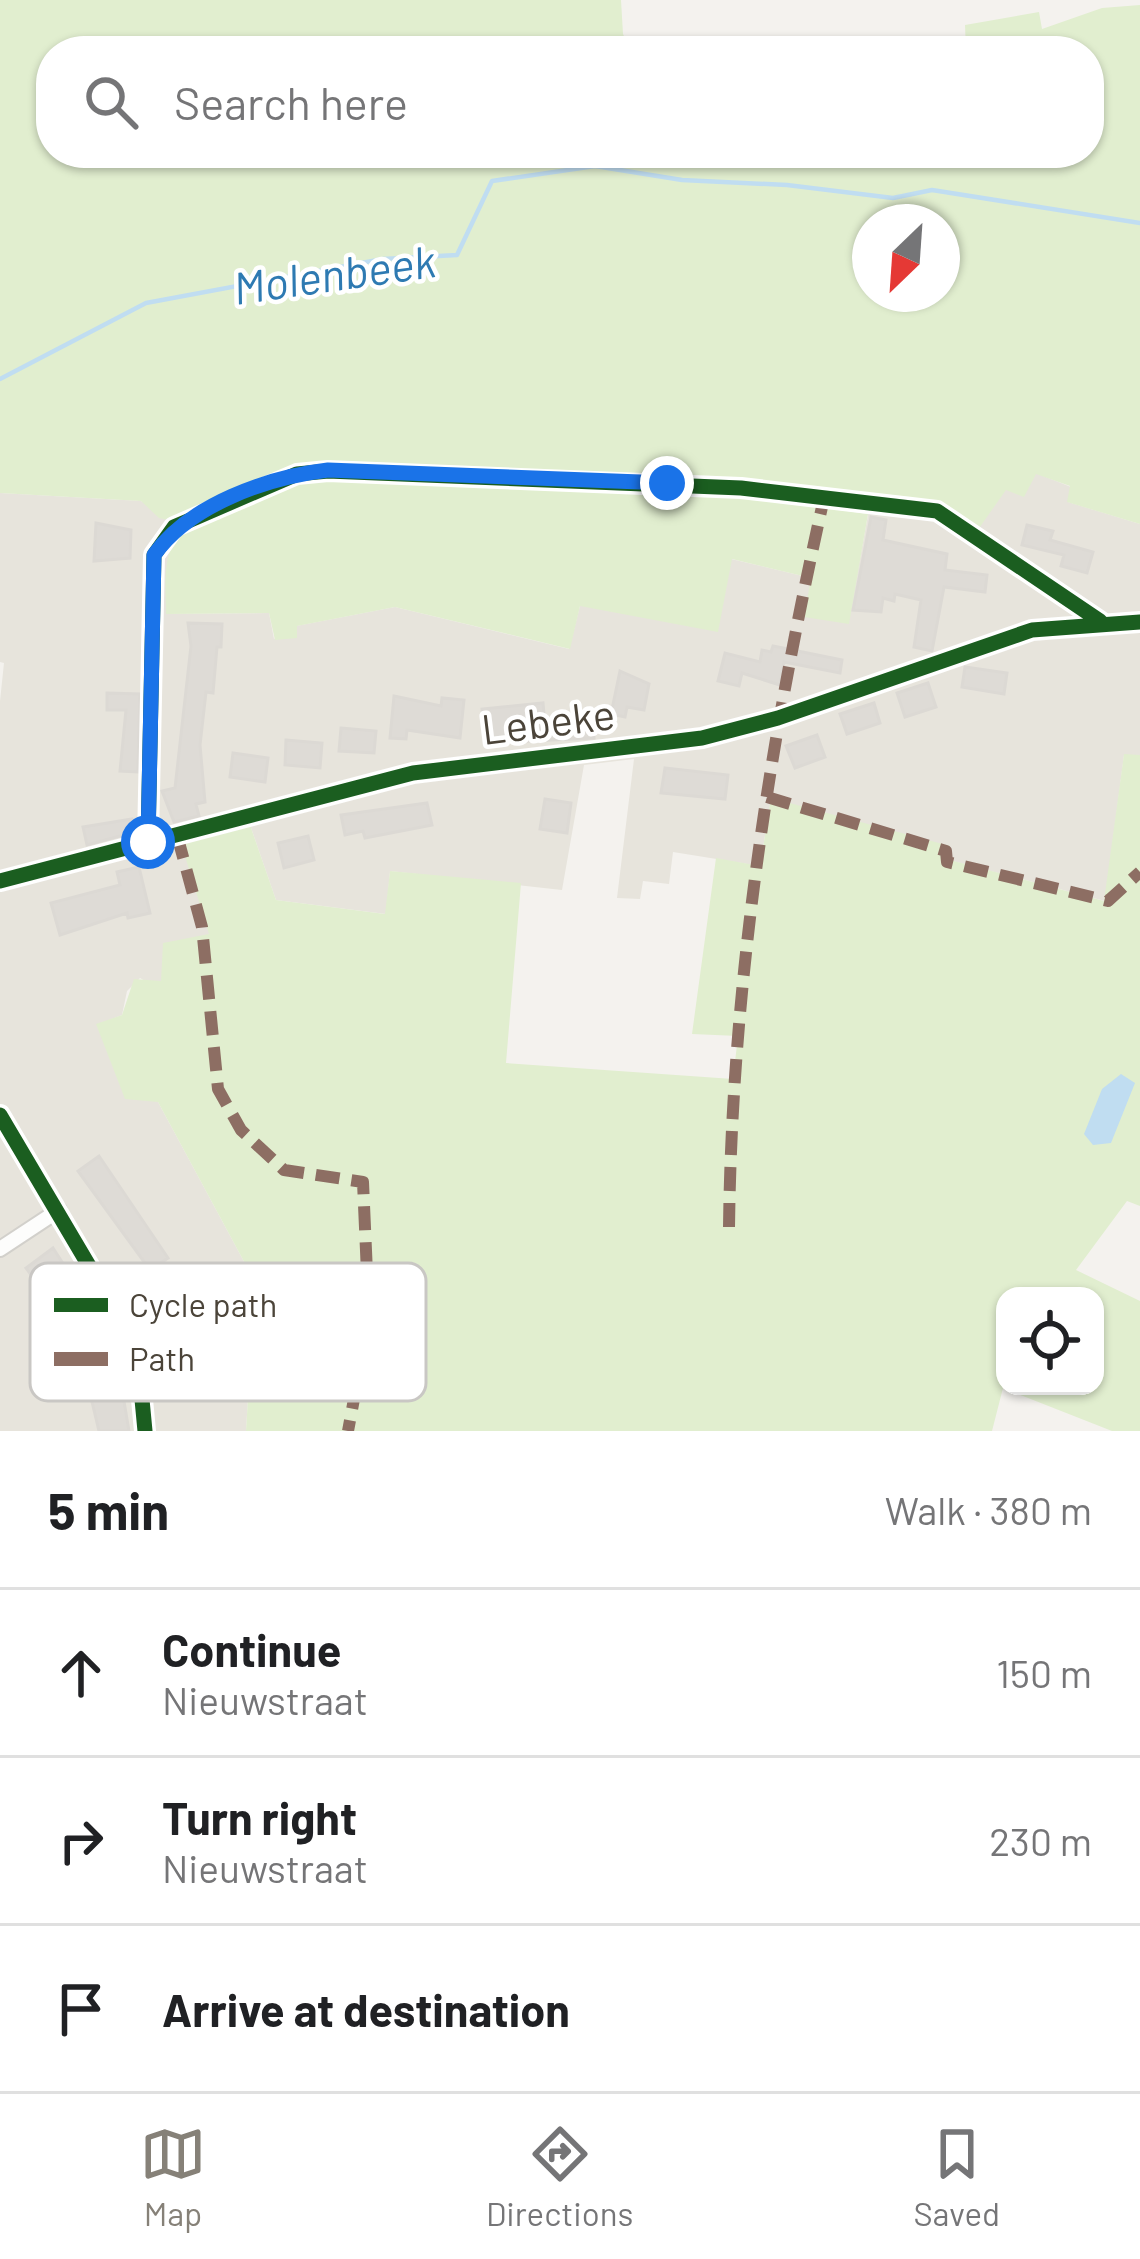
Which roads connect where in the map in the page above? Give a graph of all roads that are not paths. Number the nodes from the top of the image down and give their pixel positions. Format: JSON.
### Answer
{"nodes":[{"id":1,"x":1100,"y":621,"type":"junction"},
{"id":2,"x":1140,"y":622,"type":"edge"},
{"id":3,"x":148,"y":842,"type":"junction"},
{"id":4,"x":0,"y":881,"type":"edge"},
{"id":5,"x":0,"y":1114,"type":"edge"},
{"id":6,"x":59,"y":1210,"type":"junction"},
{"id":7,"x":0,"y":1249,"type":"edge"},
{"id":8,"x":89,"y":1263,"type":"edge"},
{"id":9,"x":142,"y":1401,"type":"edge"},
{"id":10,"x":145,"y":1431,"type":"edge"}],
"edges":[{"from":1,"to":2,"type":"street","name":"Lebeke"},
{"from":1,"to":3,"type":"street","name":"Lebeke"},
{"from":1,"to":3,"type":"street"},
{"from":3,"to":4,"type":"street","name":"Lebeke"},
{"from":5,"to":6,"type":"street"},
{"from":6,"to":7,"type":"street"},
{"from":6,"to":8,"type":"street"},
{"from":9,"to":10,"type":"street"}]}
